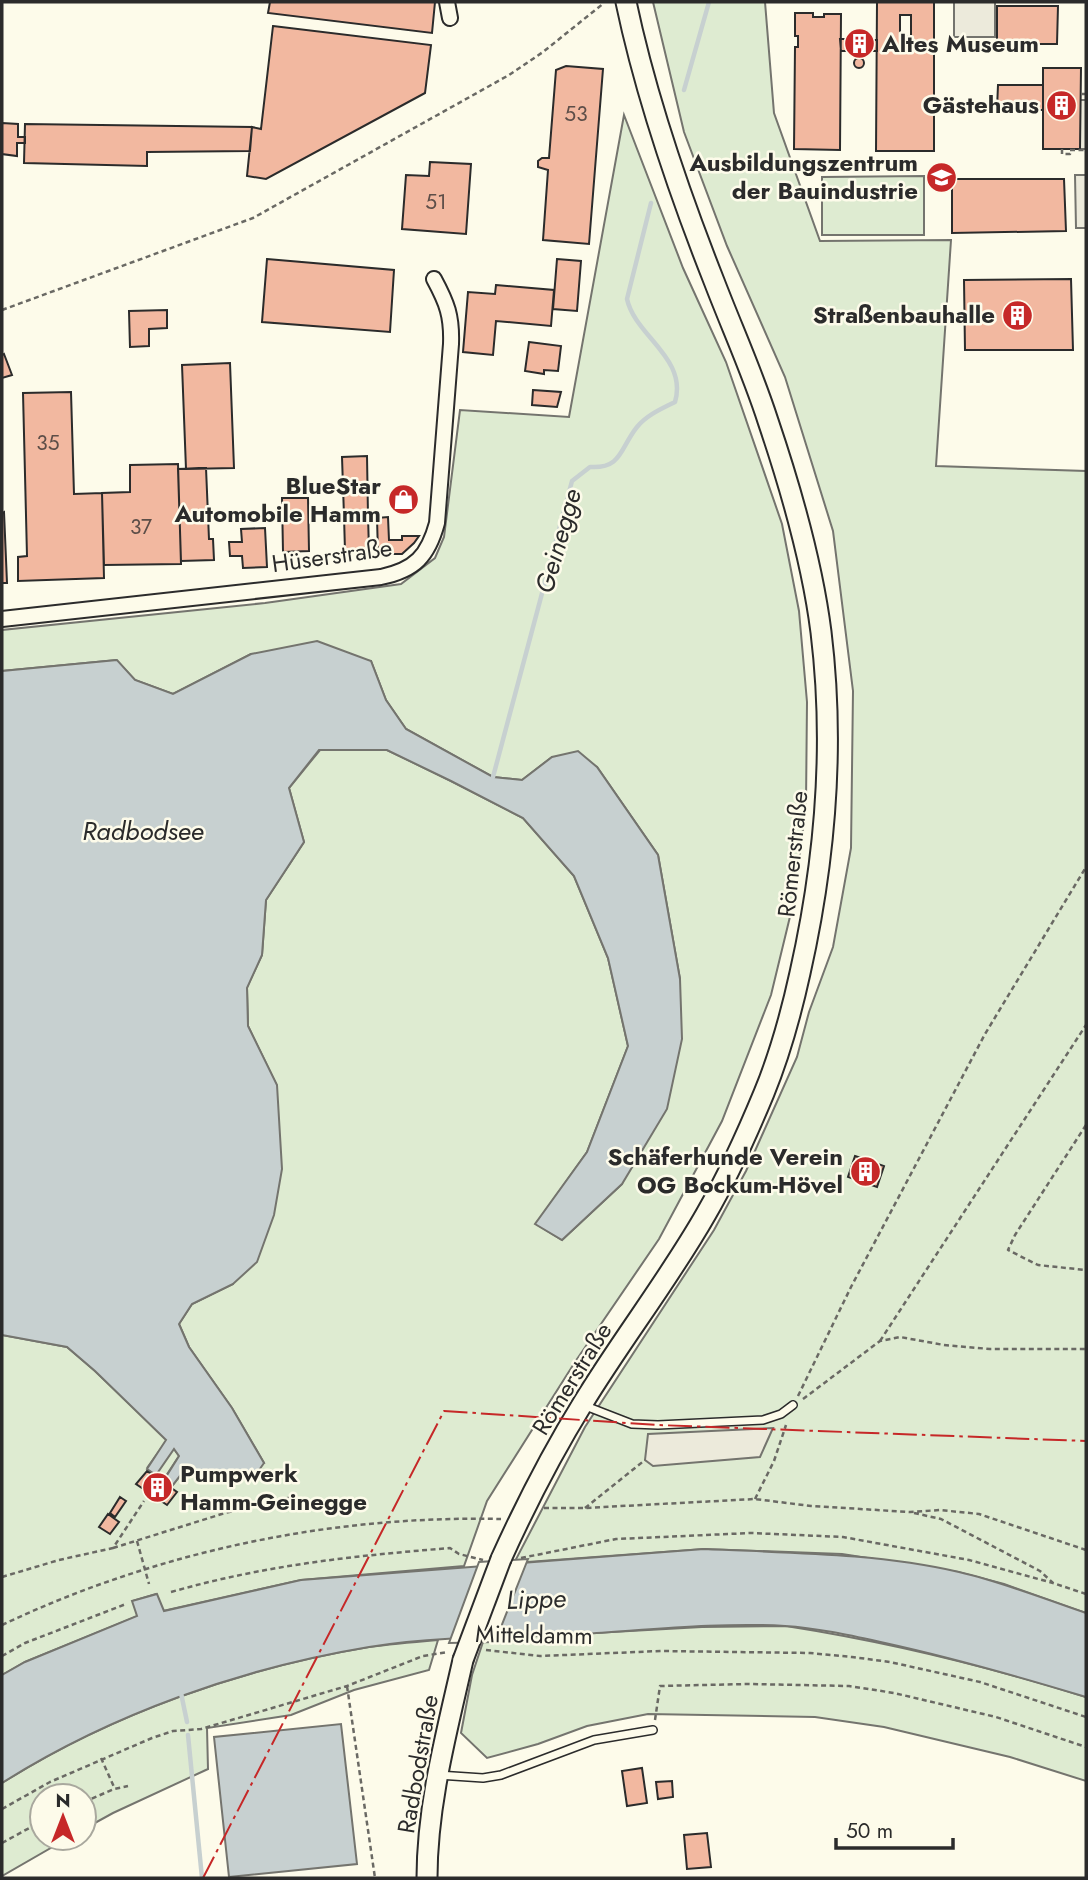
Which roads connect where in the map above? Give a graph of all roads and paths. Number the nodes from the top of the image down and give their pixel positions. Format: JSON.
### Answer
{"nodes":[{"id":1,"x":447,"y":2,"type":"edge"},
{"id":2,"x":625,"y":2,"type":"edge"},
{"id":3,"x":604,"y":3,"type":"edge"},
{"id":4,"x":450,"y":18,"type":"dead end"},
{"id":5,"x":1081,"y":94,"type":"dead end"},
{"id":6,"x":1086,"y":94,"type":"edge"},
{"id":7,"x":1062,"y":149,"type":"dead end"},
{"id":8,"x":1086,"y":150,"type":"edge"},
{"id":9,"x":433,"y":279,"type":"dead end"},
{"id":10,"x":2,"y":310,"type":"edge"},
{"id":11,"x":2,"y":618,"type":"edge"},
{"id":12,"x":1086,"y":867,"type":"edge"},
{"id":13,"x":1086,"y":1025,"type":"edge"},
{"id":14,"x":1086,"y":1125,"type":"edge"},
{"id":15,"x":1086,"y":1270,"type":"edge"},
{"id":16,"x":880,"y":1341,"type":"junction"},
{"id":17,"x":1086,"y":1349,"type":"edge"},
{"id":18,"x":582,"y":1404,"type":"junction"},
{"id":19,"x":793,"y":1405,"type":"junction"},
{"id":20,"x":645,"y":1460,"type":"dead end"},
{"id":21,"x":296,"y":1496,"type":"dead end"},
{"id":22,"x":755,"y":1499,"type":"junction"},
{"id":23,"x":144,"y":1501,"type":"dead end"},
{"id":24,"x":585,"y":1508,"type":"junction"},
{"id":25,"x":910,"y":1512,"type":"junction"},
{"id":26,"x":522,"y":1514,"type":"junction"},
{"id":27,"x":137,"y":1541,"type":"junction"},
{"id":28,"x":113,"y":1548,"type":"junction"},
{"id":29,"x":1086,"y":1550,"type":"edge"},
{"id":30,"x":531,"y":1558,"type":"dead end"},
{"id":31,"x":478,"y":1560,"type":"dead end"},
{"id":32,"x":145,"y":1570,"type":"junction"},
{"id":33,"x":2,"y":1577,"type":"edge"},
{"id":34,"x":1053,"y":1583,"type":"junction"},
{"id":35,"x":149,"y":1584,"type":"dead end"},
{"id":36,"x":171,"y":1592,"type":"dead end"},
{"id":37,"x":1086,"y":1594,"type":"edge"},
{"id":38,"x":126,"y":1604,"type":"dead end"},
{"id":39,"x":2,"y":1625,"type":"edge"},
{"id":40,"x":464,"y":1654,"type":"junction"},
{"id":41,"x":2,"y":1656,"type":"edge"},
{"id":42,"x":347,"y":1686,"type":"junction"},
{"id":43,"x":1086,"y":1717,"type":"edge"},
{"id":44,"x":653,"y":1730,"type":"joint"},
{"id":45,"x":1086,"y":1746,"type":"edge"},
{"id":46,"x":101,"y":1758,"type":"junction"},
{"id":47,"x":437,"y":1775,"type":"junction"},
{"id":48,"x":128,"y":1786,"type":"dead end"},
{"id":49,"x":114,"y":1788,"type":"junction"},
{"id":50,"x":98,"y":1795,"type":"edge"},
{"id":51,"x":2,"y":1809,"type":"edge"},
{"id":52,"x":28,"y":1829,"type":"edge"},
{"id":53,"x":2,"y":1843,"type":"edge"},
{"id":54,"x":374,"y":1878,"type":"edge"},
{"id":55,"x":427,"y":1878,"type":"edge"}],
"edges":[{"from":1,"to":4,"type":"street"},
{"from":2,"to":18,"type":"main road","name":"Römerstraße"},
{"from":3,"to":10,"type":"path"},
{"from":5,"to":6,"type":"path"},
{"from":7,"to":8,"type":"path"},
{"from":9,"to":11,"type":"street","name":"Hüserstraße"},
{"from":12,"to":19,"type":"path"},
{"from":13,"to":16,"type":"path"},
{"from":14,"to":15,"type":"path"},
{"from":16,"to":17,"type":"path"},
{"from":16,"to":19,"type":"path"},
{"from":18,"to":19,"type":"lane"},
{"from":18,"to":26,"type":"main road","name":"Römerstraße"},
{"from":19,"to":22,"type":"path"},
{"from":20,"to":24,"type":"path"},
{"from":21,"to":27,"type":"path"},
{"from":22,"to":24,"type":"path"},
{"from":22,"to":25,"type":"path"},
{"from":23,"to":28,"type":"path"},
{"from":24,"to":26,"type":"path"},
{"from":25,"to":29,"type":"path"},
{"from":25,"to":34,"type":"path"},
{"from":26,"to":32,"type":"path"},
{"from":26,"to":40,"type":"main road","name":"Römerstraße","bridge":true},
{"from":27,"to":28,"type":"path"},
{"from":27,"to":32,"type":"path"},
{"from":28,"to":33,"type":"path"},
{"from":30,"to":34,"type":"path"},
{"from":31,"to":36,"type":"path"},
{"from":32,"to":35,"type":"path"},
{"from":32,"to":39,"type":"path"},
{"from":34,"to":37,"type":"path"},
{"from":38,"to":41,"type":"path"},
{"from":40,"to":42,"type":"path","name":"Mitteldamm"},
{"from":40,"to":43,"type":"path","name":"Mitteldamm"},
{"from":40,"to":47,"type":"main road","name":"Radbodstraße"},
{"from":42,"to":46,"type":"path","name":"Mitteldamm"},
{"from":42,"to":54,"type":"path"},
{"from":44,"to":45,"type":"path"},
{"from":44,"to":47,"type":"lane"},
{"from":46,"to":49,"type":"path"},
{"from":46,"to":51,"type":"path","name":"Mitteldamm"},
{"from":47,"to":55,"type":"main road","name":"Radbodstraße"},
{"from":48,"to":49,"type":"path"},
{"from":49,"to":50,"type":"path"},
{"from":52,"to":53,"type":"path"}]}
